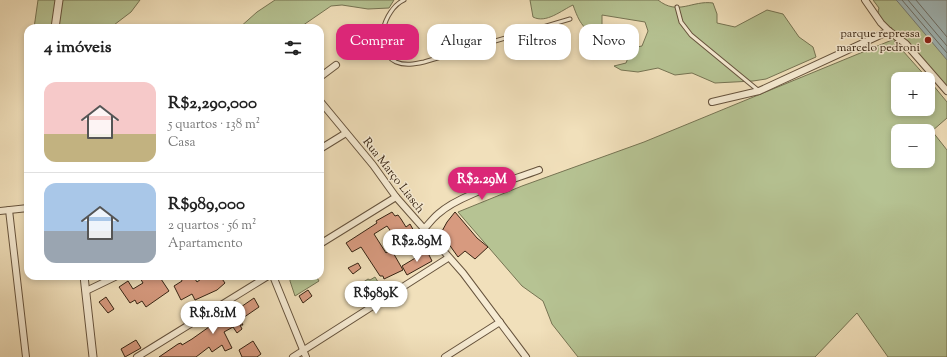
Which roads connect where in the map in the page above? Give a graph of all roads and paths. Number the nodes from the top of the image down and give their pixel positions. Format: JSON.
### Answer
{"nodes":[{"id":1,"x":59,"y":0,"type":"edge"},
{"id":2,"x":404,"y":0,"type":"edge"},
{"id":3,"x":865,"y":0,"type":"edge"},
{"id":4,"x":677,"y":7,"type":"dead end"},
{"id":5,"x":570,"y":19,"type":"dead end"},
{"id":6,"x":56,"y":24,"type":"edge"},
{"id":7,"x":384,"y":24,"type":"edge"},
{"id":8,"x":889,"y":31,"type":"junction"},
{"id":9,"x":393,"y":60,"type":"edge"},
{"id":10,"x":336,"y":65,"type":"dead end"},
{"id":11,"x":324,"y":74,"type":"edge"},
{"id":12,"x":759,"y":91,"type":"junction"},
{"id":13,"x":947,"y":92,"type":"edge"},
{"id":14,"x":712,"y":102,"type":"dead end"},
{"id":15,"x":324,"y":106,"type":"edge"},
{"id":16,"x":346,"y":133,"type":"junction"},
{"id":17,"x":324,"y":147,"type":"edge"},
{"id":18,"x":539,"y":170,"type":"dead end"},
{"id":19,"x":396,"y":198,"type":"junction"},
{"id":20,"x":24,"y":208,"type":"edge"},
{"id":21,"x":9,"y":210,"type":"junction"},
{"id":22,"x":0,"y":211,"type":"edge"},
{"id":23,"x":423,"y":230,"type":"junction"},
{"id":24,"x":324,"y":242,"type":"edge"},
{"id":25,"x":448,"y":258,"type":"junction"},
{"id":26,"x":85,"y":280,"type":"edge"},
{"id":27,"x":109,"y":280,"type":"edge"},
{"id":28,"x":262,"y":280,"type":"edge"},
{"id":29,"x":275,"y":280,"type":"edge"},
{"id":30,"x":86,"y":291,"type":"junction"},
{"id":31,"x":500,"y":322,"type":"junction"},
{"id":32,"x":304,"y":354,"type":"edge"},
{"id":33,"x":26,"y":357,"type":"edge"},
{"id":34,"x":93,"y":357,"type":"edge"},
{"id":35,"x":137,"y":357,"type":"edge"},
{"id":36,"x":293,"y":357,"type":"edge"},
{"id":37,"x":445,"y":357,"type":"edge"},
{"id":38,"x":526,"y":357,"type":"edge"}],
"edges":[{"from":1,"to":6,"type":"street"},
{"from":2,"to":7,"type":"lane"},
{"from":3,"to":8,"type":"street"},
{"from":4,"to":12,"type":"lane"},
{"from":5,"to":9,"type":"lane"},
{"from":8,"to":12,"type":"street"},
{"from":8,"to":13,"type":"street"},
{"from":10,"to":11,"type":"street"},
{"from":12,"to":14,"type":"street"},
{"from":15,"to":16,"type":"street","name":"Rua Março Liasch"},
{"from":16,"to":17,"type":"street"},
{"from":16,"to":19,"type":"street","name":"Rua Março Liasch"},
{"from":18,"to":23,"type":"street"},
{"from":19,"to":23,"type":"street","name":"Rua Março Liasch"},
{"from":19,"to":24,"type":"street"},
{"from":20,"to":21,"type":"street"},
{"from":21,"to":22,"type":"street"},
{"from":21,"to":33,"type":"street"},
{"from":23,"to":25,"type":"street","name":"Rua Março Liasch"},
{"from":25,"to":31,"type":"street","name":"Rua Março Liasch"},
{"from":25,"to":32,"type":"street"},
{"from":26,"to":30,"type":"street"},
{"from":27,"to":30,"type":"street"},
{"from":28,"to":35,"type":"street"},
{"from":29,"to":32,"type":"street"},
{"from":30,"to":34,"type":"street"},
{"from":31,"to":37,"type":"street"},
{"from":31,"to":38,"type":"street","name":"Rua Março Liasch"},
{"from":32,"to":36,"type":"street"}]}
